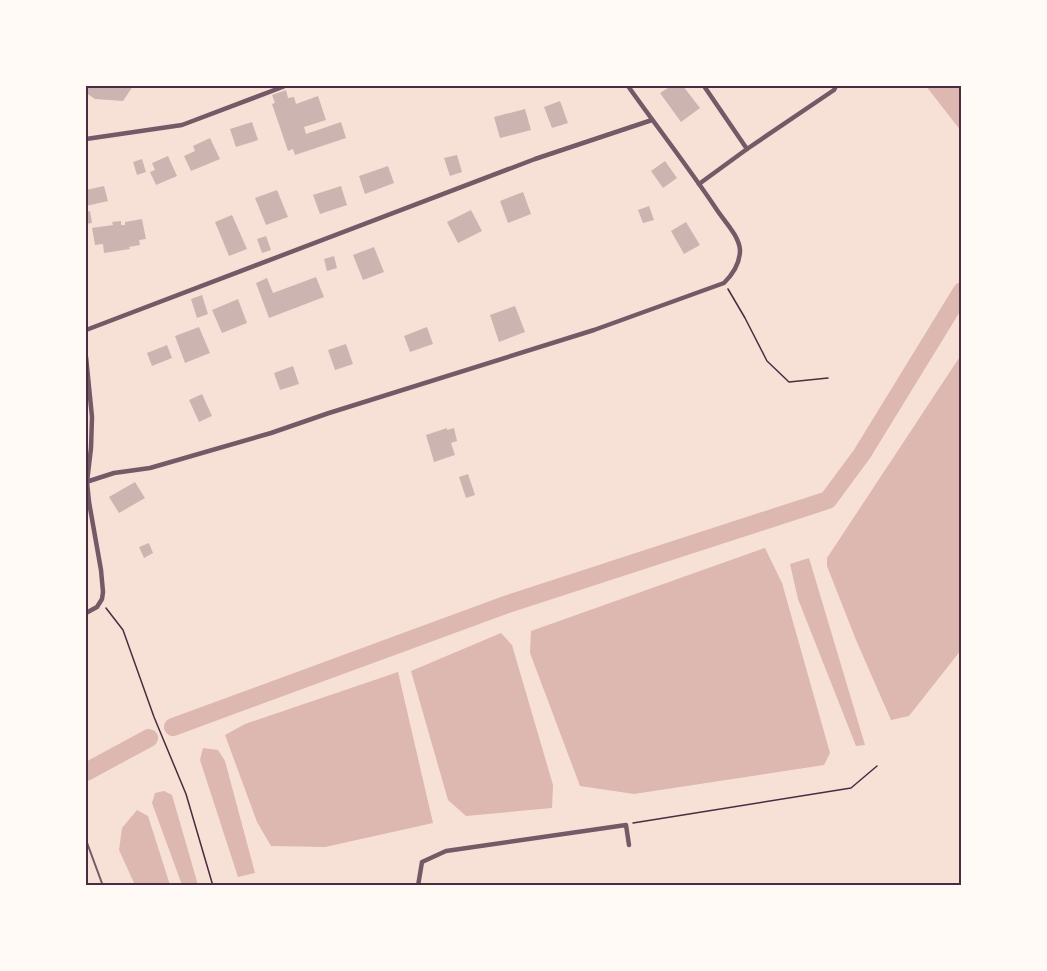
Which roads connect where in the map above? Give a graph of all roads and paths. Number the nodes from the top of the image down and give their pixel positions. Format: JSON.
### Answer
{"nodes":[{"id":1,"x":285,"y":86,"type":"edge"},
{"id":2,"x":628,"y":86,"type":"edge"},
{"id":3,"x":704,"y":86,"type":"edge"},
{"id":4,"x":836,"y":86,"type":"edge"},
{"id":5,"x":652,"y":120,"type":"junction"},
{"id":6,"x":86,"y":139,"type":"edge"},
{"id":7,"x":747,"y":149,"type":"junction"},
{"id":8,"x":699,"y":184,"type":"junction"},
{"id":9,"x":724,"y":283,"type":"junction"},
{"id":10,"x":86,"y":330,"type":"edge"},
{"id":11,"x":86,"y":357,"type":"edge"},
{"id":12,"x":828,"y":378,"type":"dead end"},
{"id":13,"x":86,"y":482,"type":"edge"},
{"id":14,"x":102,"y":599,"type":"junction"},
{"id":15,"x":86,"y":613,"type":"edge"},
{"id":16,"x":877,"y":766,"type":"dead end"},
{"id":17,"x":626,"y":825,"type":"junction"},
{"id":18,"x":86,"y":840,"type":"edge"},
{"id":19,"x":629,"y":845,"type":"dead end"},
{"id":20,"x":103,"y":885,"type":"edge"},
{"id":21,"x":213,"y":885,"type":"edge"},
{"id":22,"x":418,"y":885,"type":"edge"}],
"edges":[{"from":1,"to":6,"type":"street"},
{"from":2,"to":5,"type":"street"},
{"from":3,"to":7,"type":"street"},
{"from":4,"to":7,"type":"street"},
{"from":5,"to":8,"type":"street"},
{"from":5,"to":10,"type":"street"},
{"from":7,"to":8,"type":"street"},
{"from":8,"to":9,"type":"street"},
{"from":9,"to":12,"type":"path"},
{"from":9,"to":13,"type":"street"},
{"from":11,"to":13,"type":"street"},
{"from":13,"to":14,"type":"street"},
{"from":14,"to":15,"type":"street"},
{"from":14,"to":21,"type":"path"},
{"from":16,"to":17,"type":"path"},
{"from":17,"to":19,"type":"street"},
{"from":17,"to":22,"type":"street"},
{"from":18,"to":20,"type":"lane"}]}
